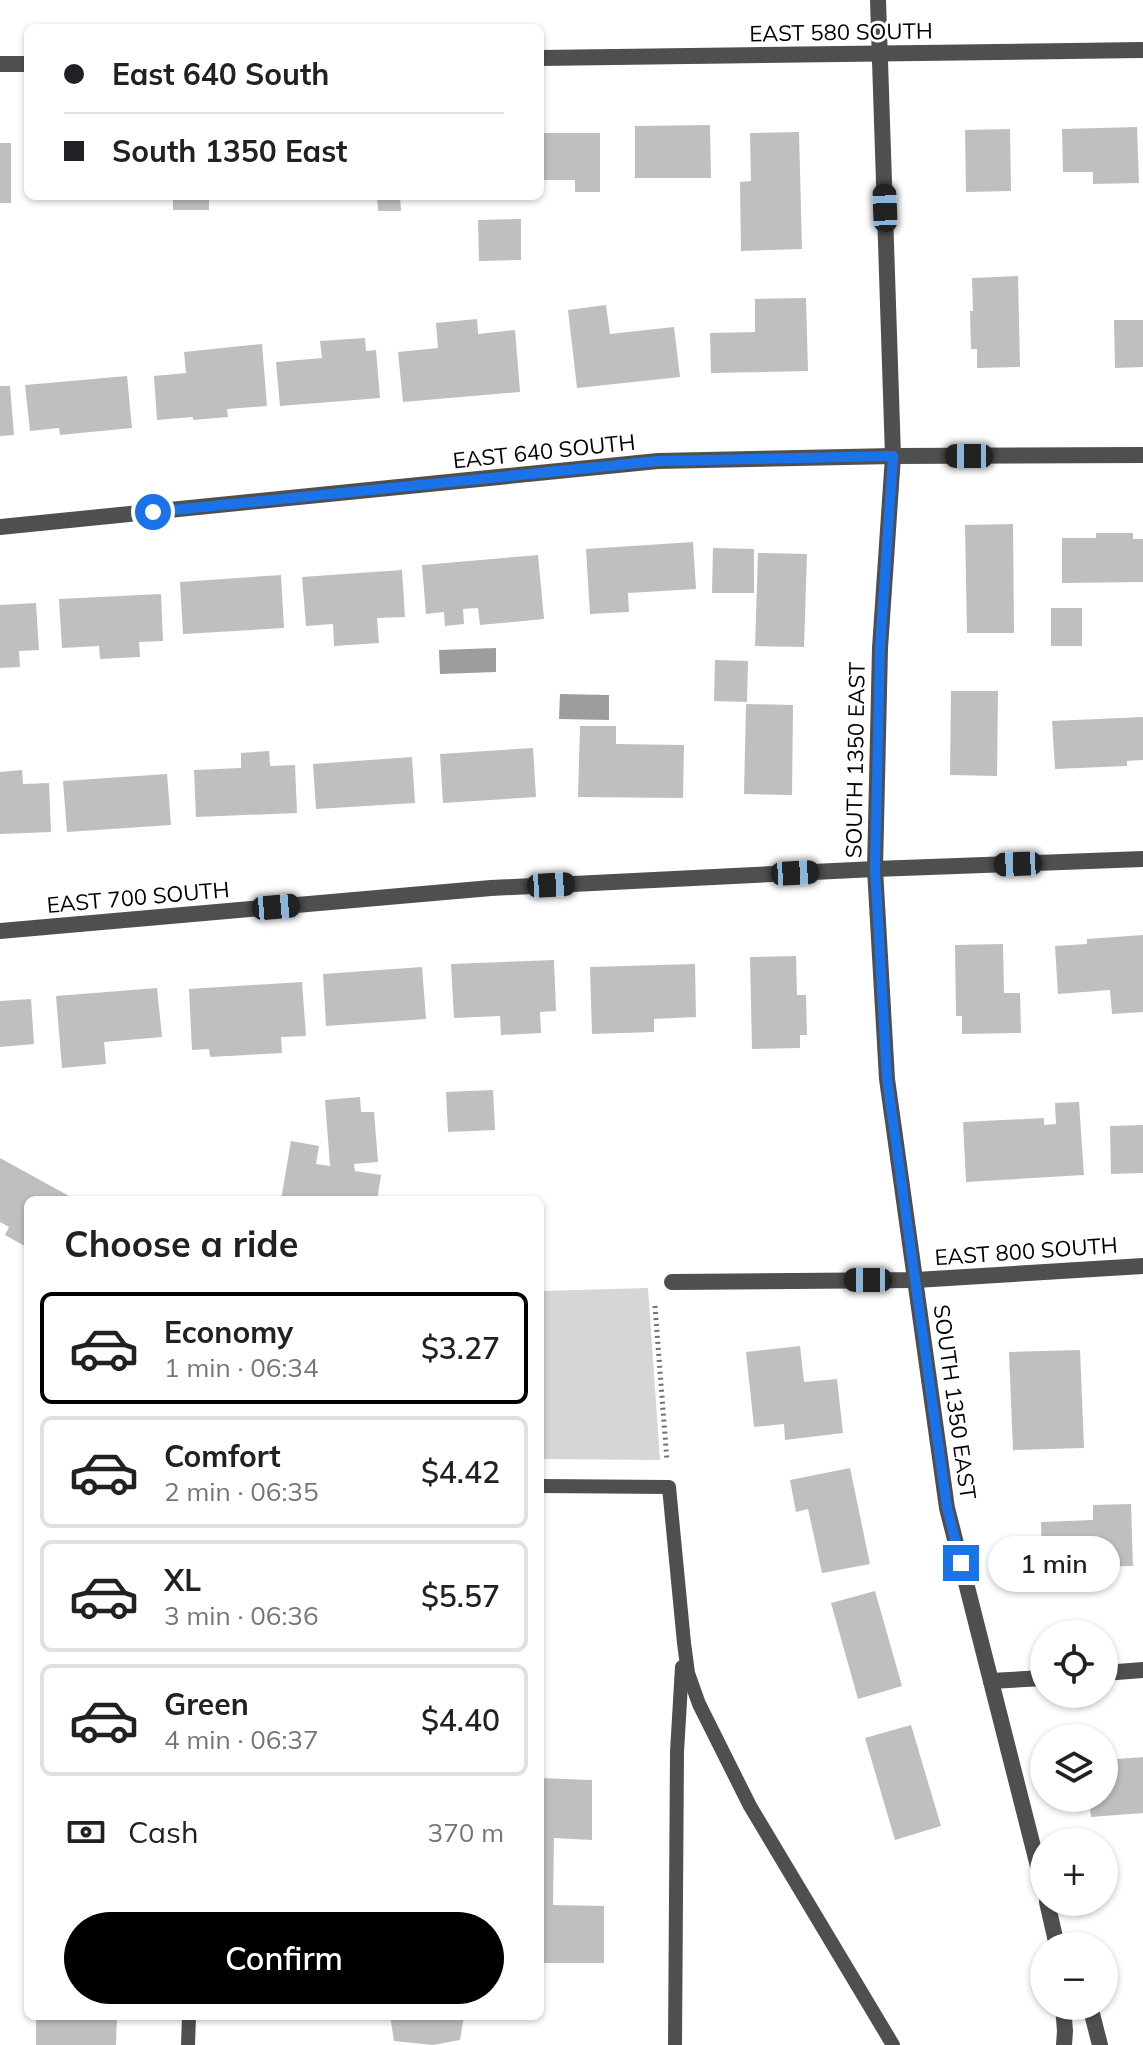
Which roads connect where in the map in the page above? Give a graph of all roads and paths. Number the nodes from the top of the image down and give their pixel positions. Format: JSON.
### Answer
{"nodes":[{"id":1,"x":878,"y":0,"type":"edge"},
{"id":2,"x":1143,"y":50,"type":"edge"},
{"id":3,"x":880,"y":54,"type":"junction"},
{"id":4,"x":544,"y":58,"type":"edge"},
{"id":5,"x":0,"y":64,"type":"edge"},
{"id":6,"x":24,"y":64,"type":"edge"},
{"id":7,"x":1143,"y":455,"type":"edge"},
{"id":8,"x":893,"y":456,"type":"junction"},
{"id":9,"x":0,"y":527,"type":"edge"},
{"id":10,"x":1143,"y":859,"type":"edge"},
{"id":11,"x":875,"y":869,"type":"junction"},
{"id":12,"x":0,"y":931,"type":"edge"},
{"id":13,"x":1143,"y":1266,"type":"edge"},
{"id":14,"x":916,"y":1280,"type":"junction"},
{"id":15,"x":672,"y":1282,"type":"dead end"},
{"id":16,"x":655,"y":1306,"type":"dead end"},
{"id":17,"x":667,"y":1461,"type":"dead end"},
{"id":18,"x":544,"y":1486,"type":"edge"},
{"id":19,"x":684,"y":1643,"type":"junction"},
{"id":20,"x":1143,"y":1670,"type":"edge"},
{"id":21,"x":1118,"y":1672,"type":"edge"},
{"id":22,"x":1030,"y":1679,"type":"edge"},
{"id":23,"x":991,"y":1681,"type":"junction"},
{"id":24,"x":1030,"y":1835,"type":"edge"},
{"id":25,"x":189,"y":2020,"type":"edge"},
{"id":26,"x":1064,"y":2020,"type":"edge"},
{"id":27,"x":1094,"y":2020,"type":"edge"},
{"id":28,"x":188,"y":2045,"type":"edge"},
{"id":29,"x":675,"y":2045,"type":"edge"},
{"id":30,"x":893,"y":2045,"type":"edge"},
{"id":31,"x":1064,"y":2045,"type":"edge"},
{"id":32,"x":1100,"y":2045,"type":"edge"}],
"edges":[{"from":1,"to":3,"type":"street","name":"SOUTH 1350 EAST"},
{"from":2,"to":3,"type":"street","name":"EAST 580 SOUTH"},
{"from":3,"to":4,"type":"street","name":"EAST 580 SOUTH"},
{"from":3,"to":8,"type":"street","name":"SOUTH 1350 EAST"},
{"from":5,"to":6,"type":"street"},
{"from":7,"to":8,"type":"street","name":"EAST 640 SOUTH"},
{"from":8,"to":9,"type":"street","name":"EAST 640 SOUTH"},
{"from":8,"to":11,"type":"street","name":"SOUTH 1350 EAST"},
{"from":10,"to":11,"type":"street","name":"EAST 700 SOUTH"},
{"from":11,"to":12,"type":"street","name":"EAST 700 SOUTH"},
{"from":11,"to":14,"type":"street","name":"SOUTH 1350 EAST"},
{"from":13,"to":14,"type":"street","name":"EAST 800 SOUTH"},
{"from":14,"to":15,"type":"street","name":"EAST 800 SOUTH"},
{"from":14,"to":23,"type":"street","name":"SOUTH 1350 EAST"},
{"from":16,"to":17,"type":"path"},
{"from":18,"to":19,"type":"lane"},
{"from":19,"to":29,"type":"lane"},
{"from":19,"to":30,"type":"lane"},
{"from":20,"to":21,"type":"street"},
{"from":22,"to":23,"type":"street"},
{"from":23,"to":24,"type":"street","name":"SOUTH 1350 EAST"},
{"from":25,"to":28,"type":"lane"},
{"from":26,"to":31,"type":"street"},
{"from":27,"to":32,"type":"street"}]}
